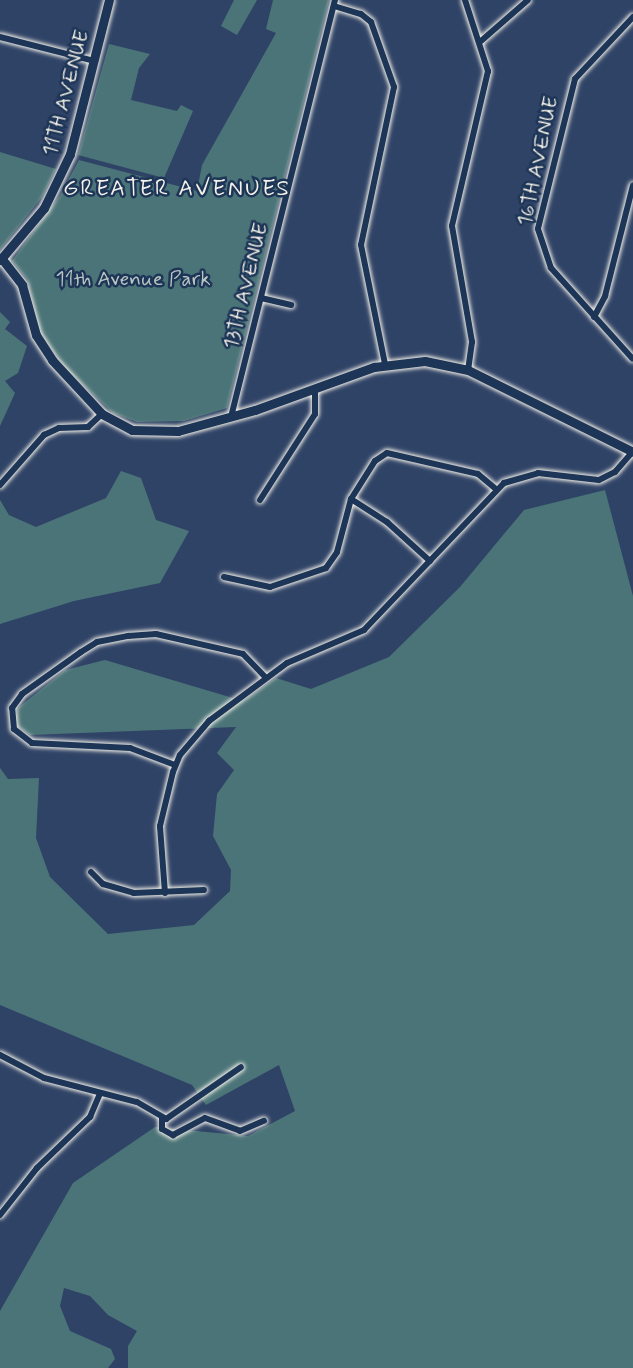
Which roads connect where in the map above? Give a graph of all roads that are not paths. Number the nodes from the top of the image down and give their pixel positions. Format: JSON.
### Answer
{"nodes":[{"id":1,"x":110,"y":0,"type":"edge"},
{"id":2,"x":466,"y":0,"type":"edge"},
{"id":3,"x":528,"y":0,"type":"edge"},
{"id":4,"x":335,"y":3,"type":"edge"},
{"id":5,"x":633,"y":17,"type":"edge"},
{"id":6,"x":1,"y":38,"type":"edge"},
{"id":7,"x":481,"y":41,"type":"junction"},
{"id":8,"x":94,"y":61,"type":"junction"},
{"id":9,"x":633,"y":186,"type":"edge"},
{"id":10,"x":1,"y":259,"type":"edge"},
{"id":11,"x":261,"y":298,"type":"junction"},
{"id":12,"x":291,"y":305,"type":"dead end"},
{"id":13,"x":594,"y":317,"type":"junction"},
{"id":14,"x":633,"y":359,"type":"edge"},
{"id":15,"x":385,"y":364,"type":"junction"},
{"id":16,"x":468,"y":370,"type":"junction"},
{"id":17,"x":315,"y":388,"type":"junction"},
{"id":18,"x":102,"y":414,"type":"junction"},
{"id":19,"x":231,"y":417,"type":"junction"},
{"id":20,"x":633,"y":451,"type":"edge"},
{"id":21,"x":0,"y":485,"type":"edge"},
{"id":22,"x":496,"y":489,"type":"junction"},
{"id":23,"x":260,"y":499,"type":"dead end"},
{"id":24,"x":351,"y":499,"type":"junction"},
{"id":25,"x":430,"y":561,"type":"junction"},
{"id":26,"x":224,"y":576,"type":"dead end"},
{"id":27,"x":266,"y":678,"type":"junction"},
{"id":28,"x":175,"y":765,"type":"junction"},
{"id":29,"x":91,"y":872,"type":"dead end"},
{"id":30,"x":204,"y":890,"type":"dead end"},
{"id":31,"x":165,"y":893,"type":"junction"},
{"id":32,"x":0,"y":1055,"type":"edge"},
{"id":33,"x":241,"y":1068,"type":"dead end"},
{"id":34,"x":100,"y":1093,"type":"junction"},
{"id":35,"x":162,"y":1118,"type":"junction"},
{"id":36,"x":264,"y":1121,"type":"dead end"},
{"id":37,"x":0,"y":1215,"type":"edge"}],
"edges":[{"from":1,"to":8,"type":"street","name":"11TH AVENUE"},
{"from":2,"to":7,"type":"street"},
{"from":3,"to":7,"type":"street"},
{"from":4,"to":11,"type":"street","name":"13TH AVENUE"},
{"from":4,"to":15,"type":"street"},
{"from":5,"to":13,"type":"street","name":"16TH AVENUE"},
{"from":6,"to":8,"type":"street"},
{"from":7,"to":16,"type":"street"},
{"from":8,"to":10,"type":"street","name":"11TH AVENUE"},
{"from":9,"to":13,"type":"street"},
{"from":10,"to":18,"type":"street"},
{"from":11,"to":12,"type":"street"},
{"from":11,"to":19,"type":"street","name":"13TH AVENUE"},
{"from":13,"to":14,"type":"street","name":"16TH AVENUE"},
{"from":15,"to":16,"type":"street"},
{"from":15,"to":17,"type":"street"},
{"from":16,"to":20,"type":"street"},
{"from":17,"to":19,"type":"street"},
{"from":17,"to":23,"type":"street"},
{"from":18,"to":19,"type":"street"},
{"from":18,"to":21,"type":"street"},
{"from":20,"to":22,"type":"street"},
{"from":22,"to":24,"type":"street"},
{"from":22,"to":25,"type":"street"},
{"from":24,"to":25,"type":"street"},
{"from":24,"to":26,"type":"street"},
{"from":25,"to":27,"type":"street"},
{"from":27,"to":28,"type":"street"},
{"from":27,"to":28,"type":"street"},
{"from":28,"to":31,"type":"street"},
{"from":29,"to":31,"type":"street"},
{"from":30,"to":31,"type":"street"},
{"from":32,"to":34,"type":"street"},
{"from":33,"to":35,"type":"street"},
{"from":34,"to":35,"type":"street"},
{"from":34,"to":37,"type":"street"},
{"from":35,"to":36,"type":"street"}]}
